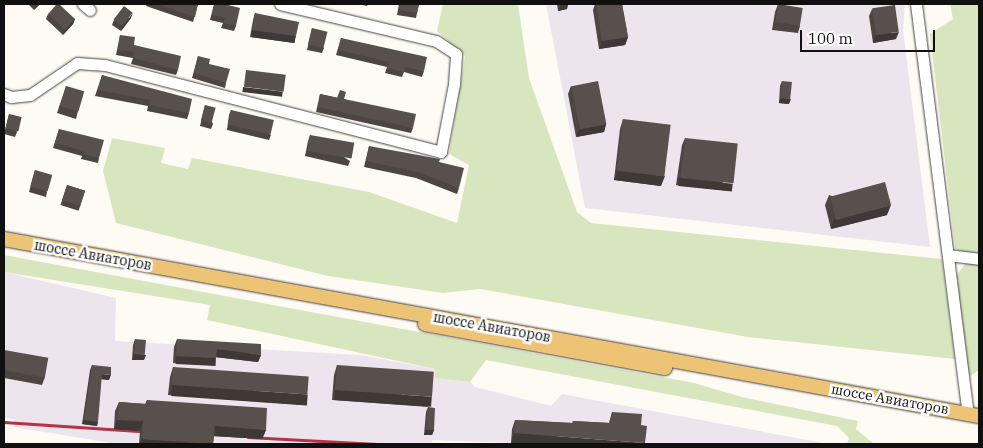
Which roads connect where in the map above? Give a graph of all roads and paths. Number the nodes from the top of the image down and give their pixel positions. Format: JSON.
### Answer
{"nodes":[{"id":1,"x":280,"y":4,"type":"edge"},
{"id":2,"x":916,"y":4,"type":"edge"},
{"id":3,"x":4,"y":94,"type":"edge"},
{"id":4,"x":4,"y":239,"type":"edge"},
{"id":5,"x":4,"y":248,"type":"edge"},
{"id":6,"x":948,"y":255,"type":"junction"},
{"id":7,"x":979,"y":259,"type":"edge"},
{"id":8,"x":974,"y":415,"type":"edge"},
{"id":9,"x":979,"y":424,"type":"edge"}],
"edges":[{"from":1,"to":3,"type":"street"},
{"from":2,"to":6,"type":"street"},
{"from":4,"to":8,"type":"main road","name":"шоссе Авиаторов"},
{"from":5,"to":9,"type":"main road","name":"шоссе Авиаторов"},
{"from":6,"to":7,"type":"street"},
{"from":6,"to":8,"type":"street"}]}
